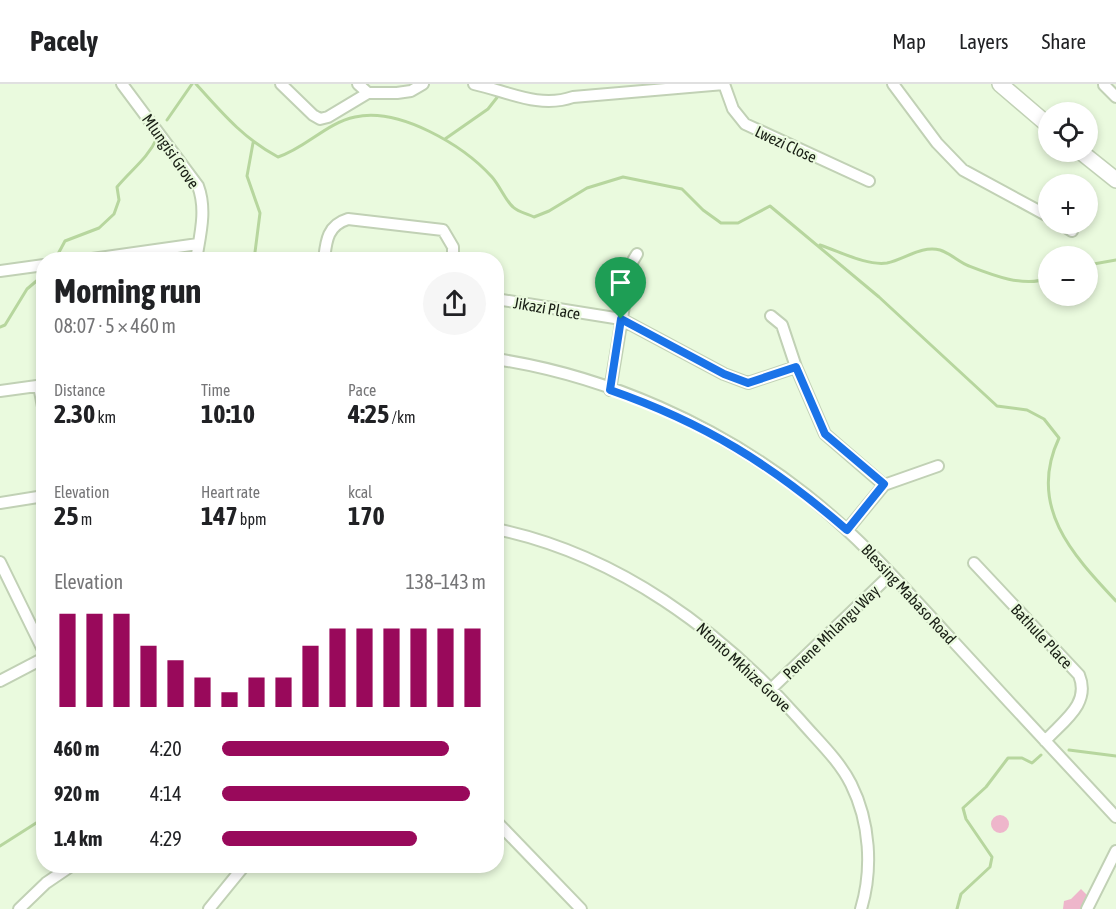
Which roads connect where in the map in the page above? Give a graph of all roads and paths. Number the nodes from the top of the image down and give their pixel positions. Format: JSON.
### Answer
{"nodes":[{"id":1,"x":123,"y":84,"type":"edge"},
{"id":2,"x":281,"y":84,"type":"edge"},
{"id":3,"x":358,"y":84,"type":"edge"},
{"id":4,"x":423,"y":84,"type":"edge"},
{"id":5,"x":474,"y":84,"type":"edge"},
{"id":6,"x":724,"y":84,"type":"edge"},
{"id":7,"x":893,"y":84,"type":"edge"},
{"id":8,"x":1000,"y":84,"type":"edge"},
{"id":9,"x":1104,"y":85,"type":"edge"},
{"id":10,"x":656,"y":86,"type":"edge"},
{"id":11,"x":368,"y":93,"type":"junction"},
{"id":12,"x":1116,"y":97,"type":"edge"},
{"id":13,"x":1038,"y":116,"type":"edge"},
{"id":14,"x":1094,"y":162,"type":"edge"},
{"id":15,"x":1116,"y":180,"type":"edge"},
{"id":16,"x":869,"y":181,"type":"dead end"},
{"id":17,"x":1038,"y":211,"type":"edge"},
{"id":18,"x":198,"y":244,"type":"junction"},
{"id":19,"x":142,"y":252,"type":"edge"},
{"id":20,"x":197,"y":252,"type":"edge"},
{"id":21,"x":325,"y":252,"type":"edge"},
{"id":22,"x":453,"y":252,"type":"edge"},
{"id":23,"x":638,"y":254,"type":"dead end"},
{"id":24,"x":36,"y":266,"type":"edge"},
{"id":25,"x":0,"y":271,"type":"edge"},
{"id":26,"x":504,"y":300,"type":"edge"},
{"id":27,"x":771,"y":316,"type":"dead end"},
{"id":28,"x":621,"y":319,"type":"junction"},
{"id":29,"x":504,"y":360,"type":"edge"},
{"id":30,"x":796,"y":367,"type":"junction"},
{"id":31,"x":36,"y":386,"type":"edge"},
{"id":32,"x":610,"y":390,"type":"junction"},
{"id":33,"x":0,"y":391,"type":"edge"},
{"id":34,"x":938,"y":466,"type":"dead end"},
{"id":35,"x":884,"y":484,"type":"junction"},
{"id":36,"x":36,"y":497,"type":"edge"},
{"id":37,"x":0,"y":502,"type":"edge"},
{"id":38,"x":847,"y":530,"type":"junction"},
{"id":39,"x":504,"y":531,"type":"edge"},
{"id":40,"x":0,"y":562,"type":"edge"},
{"id":41,"x":974,"y":563,"type":"dead end"},
{"id":42,"x":891,"y":574,"type":"junction"},
{"id":43,"x":36,"y":636,"type":"edge"},
{"id":44,"x":36,"y":662,"type":"edge"},
{"id":45,"x":0,"y":681,"type":"edge"},
{"id":46,"x":771,"y":689,"type":"junction"},
{"id":47,"x":1045,"y":741,"type":"junction"},
{"id":48,"x":1116,"y":817,"type":"edge"},
{"id":49,"x":504,"y":829,"type":"edge"},
{"id":50,"x":1116,"y":851,"type":"edge"},
{"id":51,"x":61,"y":873,"type":"edge"},
{"id":52,"x":238,"y":873,"type":"edge"},
{"id":53,"x":19,"y":909,"type":"edge"},
{"id":54,"x":209,"y":909,"type":"edge"},
{"id":55,"x":581,"y":909,"type":"edge"},
{"id":56,"x":861,"y":909,"type":"edge"},
{"id":57,"x":1087,"y":909,"type":"edge"}],
"edges":[{"from":1,"to":18,"type":"street","name":"Mlungisi Grove"},
{"from":2,"to":11,"type":"street"},
{"from":3,"to":11,"type":"street"},
{"from":4,"to":11,"type":"street"},
{"from":5,"to":10,"type":"street"},
{"from":6,"to":10,"type":"street"},
{"from":6,"to":16,"type":"street","name":"Lwezi Close"},
{"from":7,"to":17,"type":"street"},
{"from":8,"to":13,"type":"street"},
{"from":9,"to":12,"type":"street"},
{"from":14,"to":15,"type":"street"},
{"from":18,"to":19,"type":"street"},
{"from":18,"to":20,"type":"street","name":"Mlungisi Grove"},
{"from":21,"to":22,"type":"street"},
{"from":23,"to":28,"type":"street"},
{"from":24,"to":25,"type":"street"},
{"from":26,"to":28,"type":"street","name":"Jikazi Place"},
{"from":27,"to":30,"type":"street"},
{"from":28,"to":30,"type":"street","name":"Jikazi Place"},
{"from":28,"to":32,"type":"street"},
{"from":29,"to":32,"type":"street","name":"Blessing Mabaso Road"},
{"from":30,"to":35,"type":"street"},
{"from":31,"to":33,"type":"street"},
{"from":32,"to":38,"type":"street","name":"Blessing Mabaso Road"},
{"from":34,"to":35,"type":"street"},
{"from":35,"to":38,"type":"street"},
{"from":36,"to":37,"type":"street"},
{"from":38,"to":42,"type":"street","name":"Blessing Mabaso Road"},
{"from":39,"to":46,"type":"street","name":"Ntonto Mkhize Grove"},
{"from":40,"to":43,"type":"street"},
{"from":41,"to":47,"type":"street","name":"Bathule Place"},
{"from":42,"to":46,"type":"street","name":"Penene Mhlangu Way"},
{"from":42,"to":47,"type":"street","name":"Blessing Mabaso Road"},
{"from":44,"to":45,"type":"street"},
{"from":46,"to":56,"type":"street","name":"Ntonto Mkhize Grove"},
{"from":47,"to":48,"type":"street","name":"Blessing Mabaso Road"},
{"from":49,"to":55,"type":"street"},
{"from":50,"to":57,"type":"street"},
{"from":51,"to":53,"type":"street"},
{"from":52,"to":54,"type":"street"}]}
